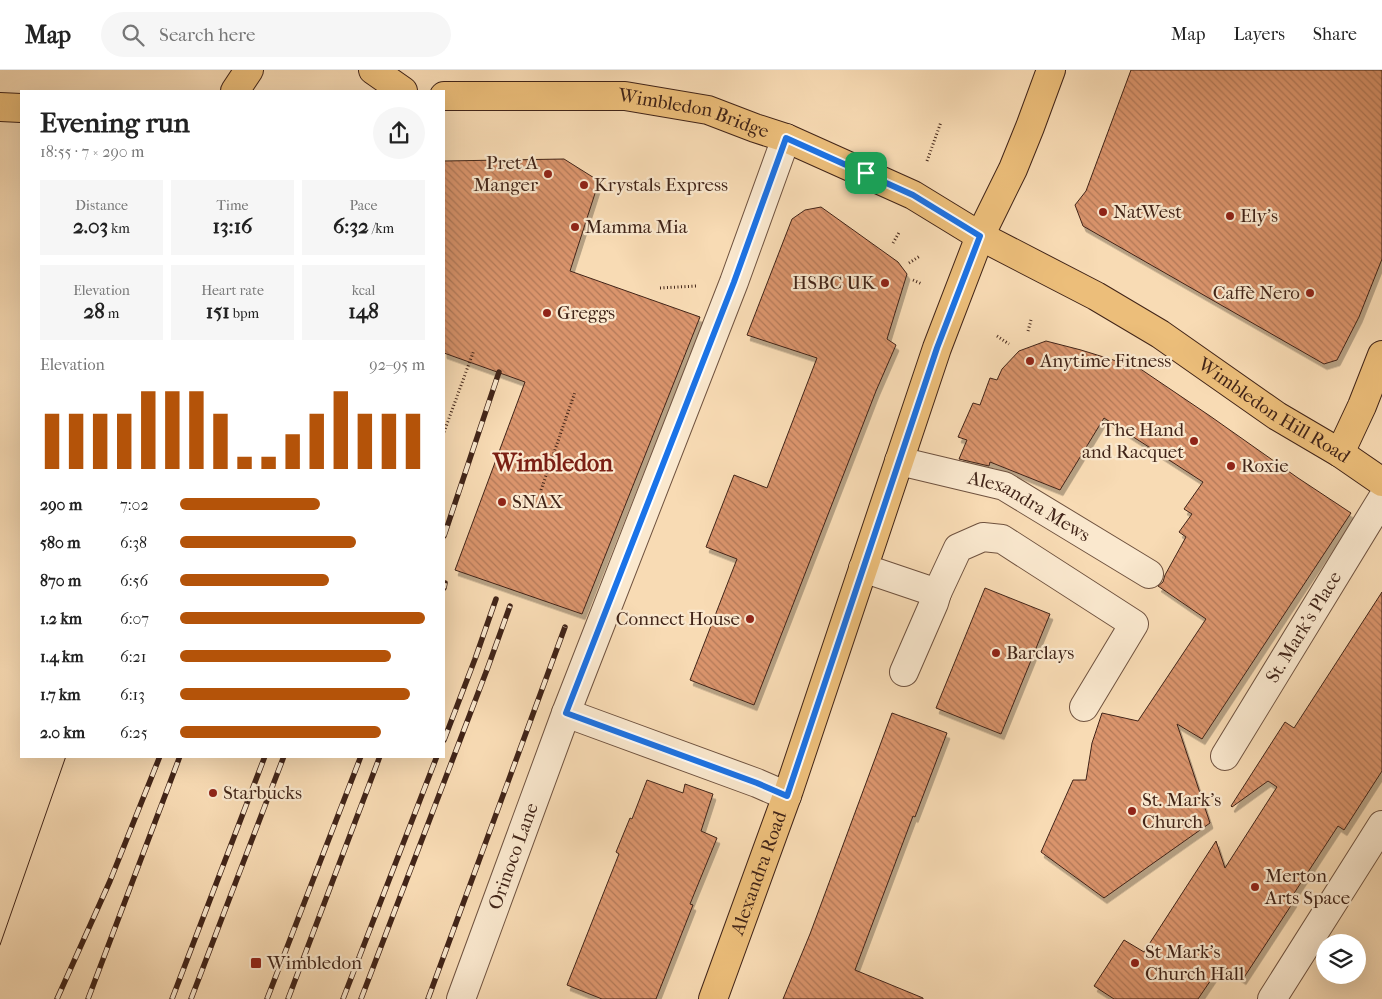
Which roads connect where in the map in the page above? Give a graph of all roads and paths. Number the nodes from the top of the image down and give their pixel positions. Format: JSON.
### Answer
{"nodes":[{"id":1,"x":249,"y":70,"type":"edge"},
{"id":2,"x":373,"y":70,"type":"edge"},
{"id":3,"x":1051,"y":70,"type":"edge"},
{"id":4,"x":236,"y":90,"type":"edge"},
{"id":5,"x":402,"y":90,"type":"edge"},
{"id":6,"x":445,"y":96,"type":"edge"},
{"id":7,"x":0,"y":107,"type":"edge"},
{"id":8,"x":20,"y":108,"type":"edge"},
{"id":9,"x":941,"y":122,"type":"dead end"},
{"id":10,"x":786,"y":138,"type":"junction"},
{"id":11,"x":926,"y":161,"type":"dead end"},
{"id":12,"x":900,"y":231,"type":"dead end"},
{"id":13,"x":980,"y":236,"type":"junction"},
{"id":14,"x":893,"y":243,"type":"dead end"},
{"id":15,"x":920,"y":256,"type":"dead end"},
{"id":16,"x":909,"y":263,"type":"dead end"},
{"id":17,"x":913,"y":280,"type":"dead end"},
{"id":18,"x":922,"y":284,"type":"dead end"},
{"id":19,"x":1031,"y":320,"type":"dead end"},
{"id":20,"x":1028,"y":331,"type":"dead end"},
{"id":21,"x":997,"y":336,"type":"dead end"},
{"id":22,"x":1008,"y":344,"type":"dead end"},
{"id":23,"x":474,"y":350,"type":"dead end"},
{"id":24,"x":1382,"y":355,"type":"edge"},
{"id":25,"x":575,"y":392,"type":"dead end"},
{"id":26,"x":445,"y":429,"type":"edge"},
{"id":27,"x":1340,"y":453,"type":"junction"},
{"id":28,"x":899,"y":461,"type":"junction"},
{"id":29,"x":1382,"y":482,"type":"edge"},
{"id":30,"x":541,"y":490,"type":"dead end"},
{"id":31,"x":1382,"y":499,"type":"edge"},
{"id":32,"x":863,"y":568,"type":"junction"},
{"id":33,"x":1149,"y":574,"type":"dead end"},
{"id":34,"x":937,"y":593,"type":"junction"},
{"id":35,"x":904,"y":672,"type":"dead end"},
{"id":36,"x":1084,"y":708,"type":"dead end"},
{"id":37,"x":566,"y":713,"type":"junction"},
{"id":38,"x":1225,"y":756,"type":"dead end"},
{"id":39,"x":787,"y":796,"type":"junction"},
{"id":40,"x":1382,"y":825,"type":"edge"},
{"id":41,"x":461,"y":999,"type":"edge"},
{"id":42,"x":713,"y":999,"type":"edge"},
{"id":43,"x":1272,"y":999,"type":"edge"}],
"edges":[{"from":1,"to":4,"type":"main road"},
{"from":2,"to":5,"type":"main road"},
{"from":3,"to":13,"type":"main road","name":"Alexandra Road"},
{"from":6,"to":10,"type":"main road","name":"Wimbledon Bridge"},
{"from":7,"to":8,"type":"main road"},
{"from":9,"to":11,"type":"path"},
{"from":10,"to":13,"type":"main road","name":"Wimbledon Bridge"},
{"from":10,"to":37,"type":"street","name":"Orinoco Lane"},
{"from":12,"to":14,"type":"path"},
{"from":13,"to":27,"type":"main road","name":"Wimbledon Hill Road"},
{"from":13,"to":28,"type":"main road","name":"Alexandra Road"},
{"from":15,"to":16,"type":"path"},
{"from":17,"to":18,"type":"path"},
{"from":19,"to":20,"type":"path"},
{"from":21,"to":22,"type":"path"},
{"from":23,"to":26,"type":"path"},
{"from":24,"to":27,"type":"main road"},
{"from":25,"to":30,"type":"path"},
{"from":27,"to":29,"type":"main road","name":"Wimbledon Hill Road"},
{"from":28,"to":32,"type":"main road","name":"Alexandra Road"},
{"from":28,"to":33,"type":"street","name":"Alexandra Mews"},
{"from":31,"to":38,"type":"street","name":"St. Mark's Place"},
{"from":32,"to":34,"type":"street"},
{"from":32,"to":39,"type":"main road","name":"Alexandra Road"},
{"from":34,"to":35,"type":"street"},
{"from":34,"to":36,"type":"street"},
{"from":37,"to":39,"type":"street"},
{"from":37,"to":41,"type":"street","name":"Orinoco Lane"},
{"from":39,"to":42,"type":"main road","name":"Alexandra Road"},
{"from":40,"to":43,"type":"street"}]}
